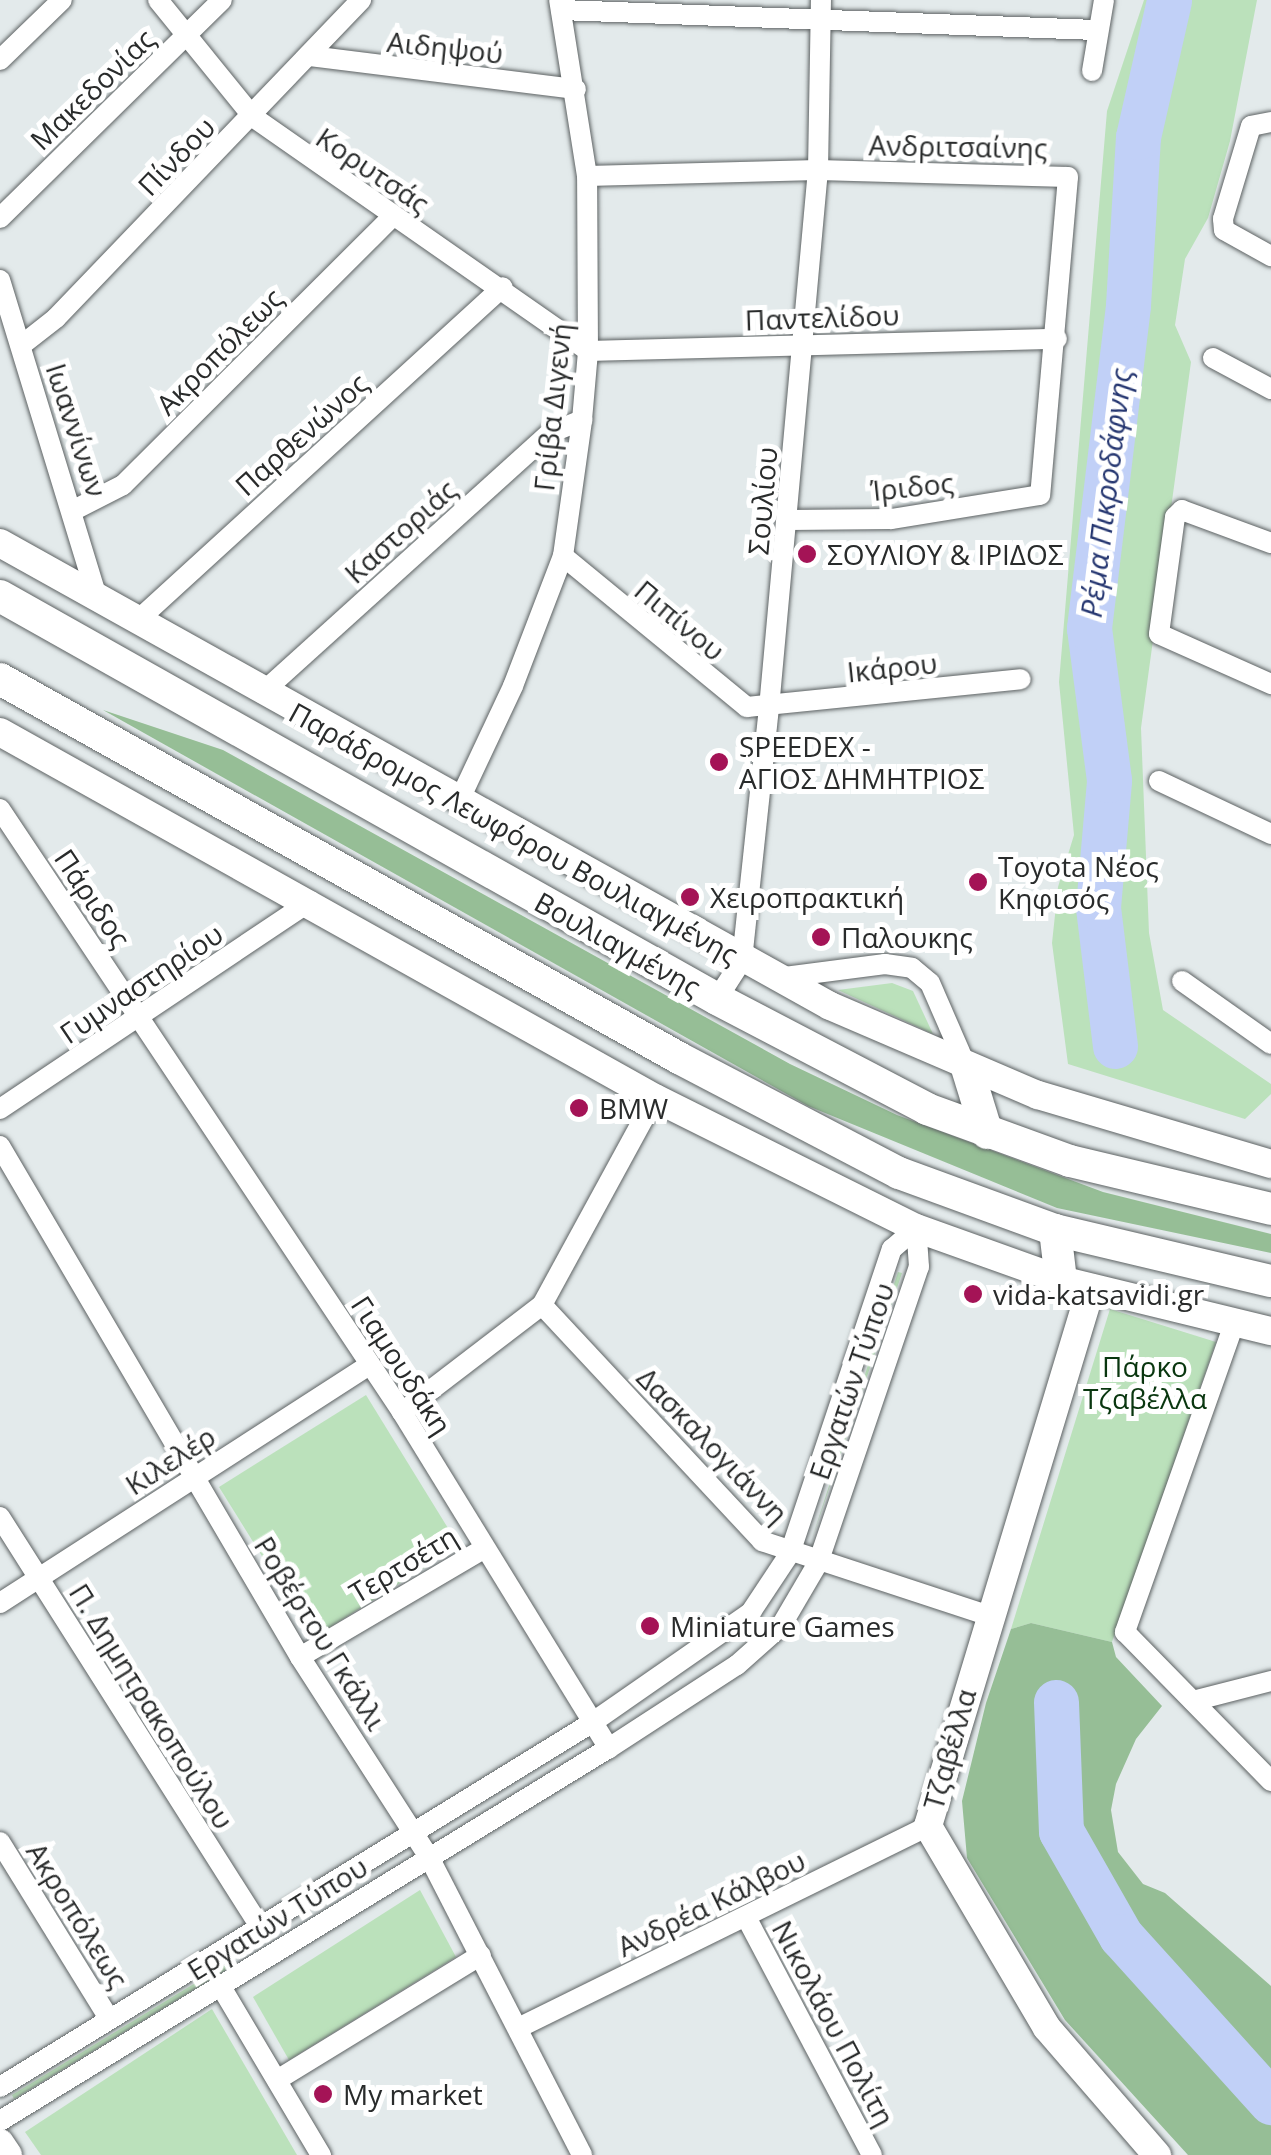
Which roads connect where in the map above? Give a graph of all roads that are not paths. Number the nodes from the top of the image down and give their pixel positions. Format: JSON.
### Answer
{"nodes":[{"id":1,"x":62,"y":0,"type":"edge"},
{"id":2,"x":158,"y":0,"type":"edge"},
{"id":3,"x":222,"y":0,"type":"edge"},
{"id":4,"x":361,"y":0,"type":"edge"},
{"id":5,"x":1104,"y":0,"type":"edge"},
{"id":6,"x":560,"y":5,"type":"edge"},
{"id":7,"x":821,"y":8,"type":"edge"},
{"id":8,"x":1097,"y":30,"type":"junction"},
{"id":9,"x":187,"y":35,"type":"junction"},
{"id":10,"x":310,"y":56,"type":"junction"},
{"id":11,"x":0,"y":60,"type":"edge"},
{"id":12,"x":1092,"y":71,"type":"dead end"},
{"id":13,"x":576,"y":89,"type":"junction"},
{"id":14,"x":253,"y":117,"type":"junction"},
{"id":15,"x":1265,"y":121,"type":"edge"},
{"id":16,"x":818,"y":170,"type":"junction"},
{"id":17,"x":587,"y":176,"type":"junction"},
{"id":18,"x":392,"y":216,"type":"junction"},
{"id":19,"x":0,"y":218,"type":"edge"},
{"id":20,"x":1271,"y":256,"type":"edge"},
{"id":21,"x":0,"y":280,"type":"edge"},
{"id":22,"x":502,"y":288,"type":"junction"},
{"id":23,"x":5,"y":307,"type":"edge"},
{"id":24,"x":1057,"y":339,"type":"junction"},
{"id":25,"x":23,"y":344,"type":"junction"},
{"id":26,"x":802,"y":345,"type":"junction"},
{"id":27,"x":588,"y":351,"type":"junction"},
{"id":28,"x":1212,"y":358,"type":"dead end"},
{"id":29,"x":1271,"y":389,"type":"edge"},
{"id":30,"x":582,"y":420,"type":"junction"},
{"id":31,"x":1040,"y":495,"type":"joint"},
{"id":32,"x":74,"y":510,"type":"junction"},
{"id":33,"x":788,"y":520,"type":"junction"},
{"id":34,"x":0,"y":543,"type":"edge"},
{"id":35,"x":1271,"y":543,"type":"edge"},
{"id":36,"x":562,"y":556,"type":"junction"},
{"id":37,"x":0,"y":596,"type":"edge"},
{"id":38,"x":97,"y":598,"type":"junction"},
{"id":39,"x":137,"y":621,"type":"junction"},
{"id":40,"x":0,"y":678,"type":"edge"},
{"id":41,"x":1021,"y":679,"type":"dead end"},
{"id":42,"x":1271,"y":684,"type":"edge"},
{"id":43,"x":262,"y":692,"type":"junction"},
{"id":44,"x":769,"y":708,"type":"junction"},
{"id":45,"x":0,"y":732,"type":"edge"},
{"id":46,"x":1159,"y":781,"type":"dead end"},
{"id":47,"x":459,"y":801,"type":"junction"},
{"id":48,"x":0,"y":808,"type":"edge"},
{"id":49,"x":1271,"y":834,"type":"edge"},
{"id":50,"x":311,"y":901,"type":"junction"},
{"id":51,"x":742,"y":960,"type":"junction"},
{"id":52,"x":776,"y":978,"type":"junction"},
{"id":53,"x":1182,"y":981,"type":"dead end"},
{"id":54,"x":717,"y":999,"type":"junction"},
{"id":55,"x":140,"y":1018,"type":"junction"},
{"id":56,"x":1271,"y":1044,"type":"edge"},
{"id":57,"x":967,"y":1068,"type":"junction"},
{"id":58,"x":655,"y":1098,"type":"junction"},
{"id":59,"x":0,"y":1109,"type":"edge"},
{"id":60,"x":986,"y":1133,"type":"junction"},
{"id":61,"x":0,"y":1146,"type":"edge"},
{"id":62,"x":1271,"y":1164,"type":"edge"},
{"id":63,"x":1271,"y":1209,"type":"edge"},
{"id":64,"x":916,"y":1228,"type":"junction"},
{"id":65,"x":1055,"y":1230,"type":"junction"},
{"id":66,"x":1271,"y":1282,"type":"edge"},
{"id":67,"x":1076,"y":1284,"type":"junction"},
{"id":68,"x":542,"y":1305,"type":"junction"},
{"id":69,"x":1234,"y":1324,"type":"junction"},
{"id":70,"x":1271,"y":1331,"type":"edge"},
{"id":71,"x":370,"y":1365,"type":"junction"},
{"id":72,"x":402,"y":1412,"type":"junction"},
{"id":73,"x":194,"y":1477,"type":"junction"},
{"id":74,"x":0,"y":1517,"type":"edge"},
{"id":75,"x":483,"y":1548,"type":"junction"},
{"id":76,"x":790,"y":1553,"type":"junction"},
{"id":77,"x":818,"y":1562,"type":"junction"},
{"id":78,"x":38,"y":1578,"type":"junction"},
{"id":79,"x":0,"y":1603,"type":"edge"},
{"id":80,"x":987,"y":1615,"type":"junction"},
{"id":81,"x":300,"y":1656,"type":"junction"},
{"id":82,"x":1271,"y":1681,"type":"edge"},
{"id":83,"x":1192,"y":1701,"type":"junction"},
{"id":84,"x":593,"y":1722,"type":"junction"},
{"id":85,"x":608,"y":1748,"type":"junction"},
{"id":86,"x":1271,"y":1781,"type":"edge"},
{"id":87,"x":928,"y":1826,"type":"junction"},
{"id":88,"x":414,"y":1832,"type":"junction"},
{"id":89,"x":0,"y":1842,"type":"edge"},
{"id":90,"x":428,"y":1857,"type":"junction"},
{"id":91,"x":746,"y":1917,"type":"junction"},
{"id":92,"x":258,"y":1924,"type":"junction"},
{"id":93,"x":481,"y":1954,"type":"junction"},
{"id":94,"x":220,"y":1985,"type":"junction"},
{"id":95,"x":108,"y":2017,"type":"junction"},
{"id":96,"x":518,"y":2028,"type":"junction"},
{"id":97,"x":276,"y":2080,"type":"junction"},
{"id":98,"x":0,"y":2087,"type":"edge"},
{"id":99,"x":0,"y":2120,"type":"edge"},
{"id":100,"x":0,"y":2143,"type":"edge"},
{"id":101,"x":8,"y":2155,"type":"edge"},
{"id":102,"x":321,"y":2155,"type":"edge"},
{"id":103,"x":582,"y":2155,"type":"edge"},
{"id":104,"x":872,"y":2155,"type":"edge"},
{"id":105,"x":1158,"y":2155,"type":"edge"}],
"edges":[{"from":1,"to":11,"type":"street"},
{"from":2,"to":9,"type":"street","name":"Κορυτσάς"},
{"from":3,"to":9,"type":"street","name":"Μακεδονίας"},
{"from":4,"to":10,"type":"street","name":"Πίνδου"},
{"from":5,"to":8,"type":"street"},
{"from":6,"to":7,"type":"street"},
{"from":6,"to":13,"type":"street","name":"Γρίβα Διγενή"},
{"from":7,"to":8,"type":"street"},
{"from":7,"to":16,"type":"street","name":"Σουλίου"},
{"from":8,"to":12,"type":"street"},
{"from":9,"to":14,"type":"street","name":"Κορυτσάς"},
{"from":9,"to":19,"type":"street","name":"Μακεδονίας"},
{"from":10,"to":13,"type":"street","name":"Αιδηψού"},
{"from":10,"to":14,"type":"street","name":"Πίνδου"},
{"from":13,"to":17,"type":"street","name":"Γρίβα Διγενή"},
{"from":14,"to":18,"type":"street","name":"Κορυτσάς"},
{"from":14,"to":25,"type":"street","name":"Πίνδου"},
{"from":15,"to":20,"type":"street"},
{"from":16,"to":17,"type":"street","name":"Ανδριτσαίνης"},
{"from":16,"to":24,"type":"street","name":"Ανδριτσαίνης"},
{"from":16,"to":26,"type":"street","name":"Σουλίου"},
{"from":17,"to":27,"type":"street","name":"Γρίβα Διγενή"},
{"from":18,"to":22,"type":"street","name":"Κορυτσάς"},
{"from":18,"to":32,"type":"street","name":"Ακροπόλεως"},
{"from":21,"to":23,"type":"street","name":"Ιωαννίνων"},
{"from":22,"to":27,"type":"street","name":"Κορυτσάς"},
{"from":22,"to":39,"type":"street","name":"Παρθενώνος"},
{"from":23,"to":25,"type":"street","name":"Ιωαννίνων"},
{"from":24,"to":26,"type":"street","name":"Παντελίδου"},
{"from":24,"to":31,"type":"street","name":"Ανδριτσαίνης"},
{"from":25,"to":32,"type":"street","name":"Ιωαννίνων"},
{"from":26,"to":27,"type":"street","name":"Παντελίδου"},
{"from":26,"to":33,"type":"street","name":"Σουλίου"},
{"from":27,"to":30,"type":"street","name":"Γρίβα Διγενή"},
{"from":28,"to":29,"type":"street"},
{"from":30,"to":36,"type":"street","name":"Γρίβα Διγενή"},
{"from":30,"to":43,"type":"street","name":"Καστοριάς"},
{"from":31,"to":33,"type":"street","name":"Ίριδος"},
{"from":32,"to":38,"type":"street","name":"Ιωαννίνων"},
{"from":33,"to":44,"type":"street","name":"Σουλίου"},
{"from":34,"to":38,"type":"street","name":"Παράδρομος Λεωφόρου Βουλιαγμένης"},
{"from":35,"to":42,"type":"street"},
{"from":36,"to":44,"type":"street","name":"Πιπίνου"},
{"from":36,"to":47,"type":"street","name":"Γρίβα Διγενή"},
{"from":37,"to":54,"type":"main road","name":"Βουλιαγμένης"},
{"from":38,"to":39,"type":"street","name":"Παράδρομος Λεωφόρου Βουλιαγμένης"},
{"from":39,"to":43,"type":"street","name":"Παράδρομος Λεωφόρου Βουλιαγμένης"},
{"from":40,"to":65,"type":"main road"},
{"from":41,"to":44,"type":"street","name":"Ικάρου"},
{"from":43,"to":47,"type":"street","name":"Παράδρομος Λεωφόρου Βουλιαγμένης"},
{"from":44,"to":51,"type":"street","name":"Σουλίου"},
{"from":45,"to":50,"type":"street"},
{"from":46,"to":49,"type":"street"},
{"from":47,"to":51,"type":"street","name":"Παράδρομος Λεωφόρου Βουλιαγμένης"},
{"from":48,"to":55,"type":"street","name":"Πάριδος"},
{"from":50,"to":55,"type":"street","name":"Γυμναστηρίου"},
{"from":50,"to":58,"type":"street"},
{"from":51,"to":52,"type":"street","name":"Παράδρομος Λεωφόρου Βουλιαγμένης"},
{"from":51,"to":54,"type":"street","name":"Σουλίου"},
{"from":52,"to":57,"type":"street","name":"Παράδρομος Λεωφόρου Βουλιαγμένης"},
{"from":52,"to":57,"type":"street"},
{"from":53,"to":56,"type":"street"},
{"from":54,"to":60,"type":"main road","name":"Βουλιαγμένης"},
{"from":55,"to":59,"type":"street","name":"Γυμναστηρίου"},
{"from":55,"to":71,"type":"street","name":"Γιαμουδάκη"},
{"from":57,"to":60,"type":"main road"},
{"from":57,"to":62,"type":"street","name":"Παράδρομος Λεωφόρου Βουλιαγμένης"},
{"from":58,"to":64,"type":"street"},
{"from":58,"to":68,"type":"street"},
{"from":60,"to":63,"type":"main road","name":"Βουλιαγμένης"},
{"from":61,"to":73,"type":"street","name":"Ροβέρτου Γκάλλι"},
{"from":64,"to":67,"type":"street"},
{"from":64,"to":76,"type":"street","name":"Εργατών Τύπου"},
{"from":64,"to":77,"type":"street","name":"Εργατών Τύπου"},
{"from":65,"to":66,"type":"main road"},
{"from":65,"to":67,"type":"main road"},
{"from":67,"to":69,"type":"street"},
{"from":67,"to":80,"type":"street","name":"Τζαβέλλα"},
{"from":68,"to":72,"type":"street"},
{"from":68,"to":76,"type":"street","name":"Δασκαλογιάννη"},
{"from":69,"to":70,"type":"street"},
{"from":69,"to":83,"type":"street"},
{"from":71,"to":72,"type":"street","name":"Γιαμουδάκη"},
{"from":71,"to":73,"type":"street","name":"Κιλελέρ"},
{"from":72,"to":75,"type":"street","name":"Γιαμουδάκη"},
{"from":73,"to":78,"type":"street","name":"Κιλελέρ"},
{"from":73,"to":81,"type":"street","name":"Ροβέρτου Γκάλλι"},
{"from":74,"to":78,"type":"street","name":"Π. Δημητρακοπούλου"},
{"from":75,"to":81,"type":"street","name":"Τερτσέτη"},
{"from":75,"to":84,"type":"street","name":"Γιαμουδάκη"},
{"from":76,"to":77,"type":"street","name":"Δασκαλογιάννη"},
{"from":76,"to":84,"type":"street","name":"Εργατών Τύπου"},
{"from":77,"to":80,"type":"street","name":"Δασκαλογιάννη"},
{"from":77,"to":85,"type":"street","name":"Εργατών Τύπου"},
{"from":78,"to":79,"type":"street","name":"Κιλελέρ"},
{"from":78,"to":92,"type":"street","name":"Π. Δημητρακοπούλου"},
{"from":80,"to":87,"type":"street","name":"Τζαβέλλα"},
{"from":81,"to":88,"type":"street","name":"Ροβέρτου Γκάλλι"},
{"from":82,"to":83,"type":"street"},
{"from":83,"to":86,"type":"street"},
{"from":84,"to":85,"type":"street","name":"Γιαμουδάκη"},
{"from":84,"to":88,"type":"street","name":"Εργατών Τύπου"},
{"from":85,"to":90,"type":"street","name":"Εργατών Τύπου"},
{"from":87,"to":91,"type":"street","name":"Ανδρέα Κάλβου"},
{"from":87,"to":105,"type":"street","name":"Τζαβέλλα"},
{"from":88,"to":90,"type":"street","name":"Ροβέρτου Γκάλλι"},
{"from":88,"to":92,"type":"street","name":"Εργατών Τύπου"},
{"from":89,"to":95,"type":"street","name":"Ακροπόλεως"},
{"from":90,"to":93,"type":"street","name":"Ροβέρτου Γκάλλι"},
{"from":90,"to":94,"type":"street","name":"Εργατών Τύπου"},
{"from":91,"to":96,"type":"street","name":"Ανδρέα Κάλβου"},
{"from":91,"to":104,"type":"street","name":"Νικολάου Πολίτη"},
{"from":92,"to":95,"type":"street","name":"Εργατών Τύπου"},
{"from":93,"to":96,"type":"street","name":"Ροβέρτου Γκάλλι"},
{"from":93,"to":97,"type":"street"},
{"from":94,"to":97,"type":"street"},
{"from":94,"to":99,"type":"street","name":"Εργατών Τύπου"},
{"from":95,"to":98,"type":"street","name":"Εργατών Τύπου"},
{"from":96,"to":103,"type":"street","name":"Ροβέρτου Γκάλλι"},
{"from":97,"to":102,"type":"street"},
{"from":100,"to":101,"type":"street"}]}
